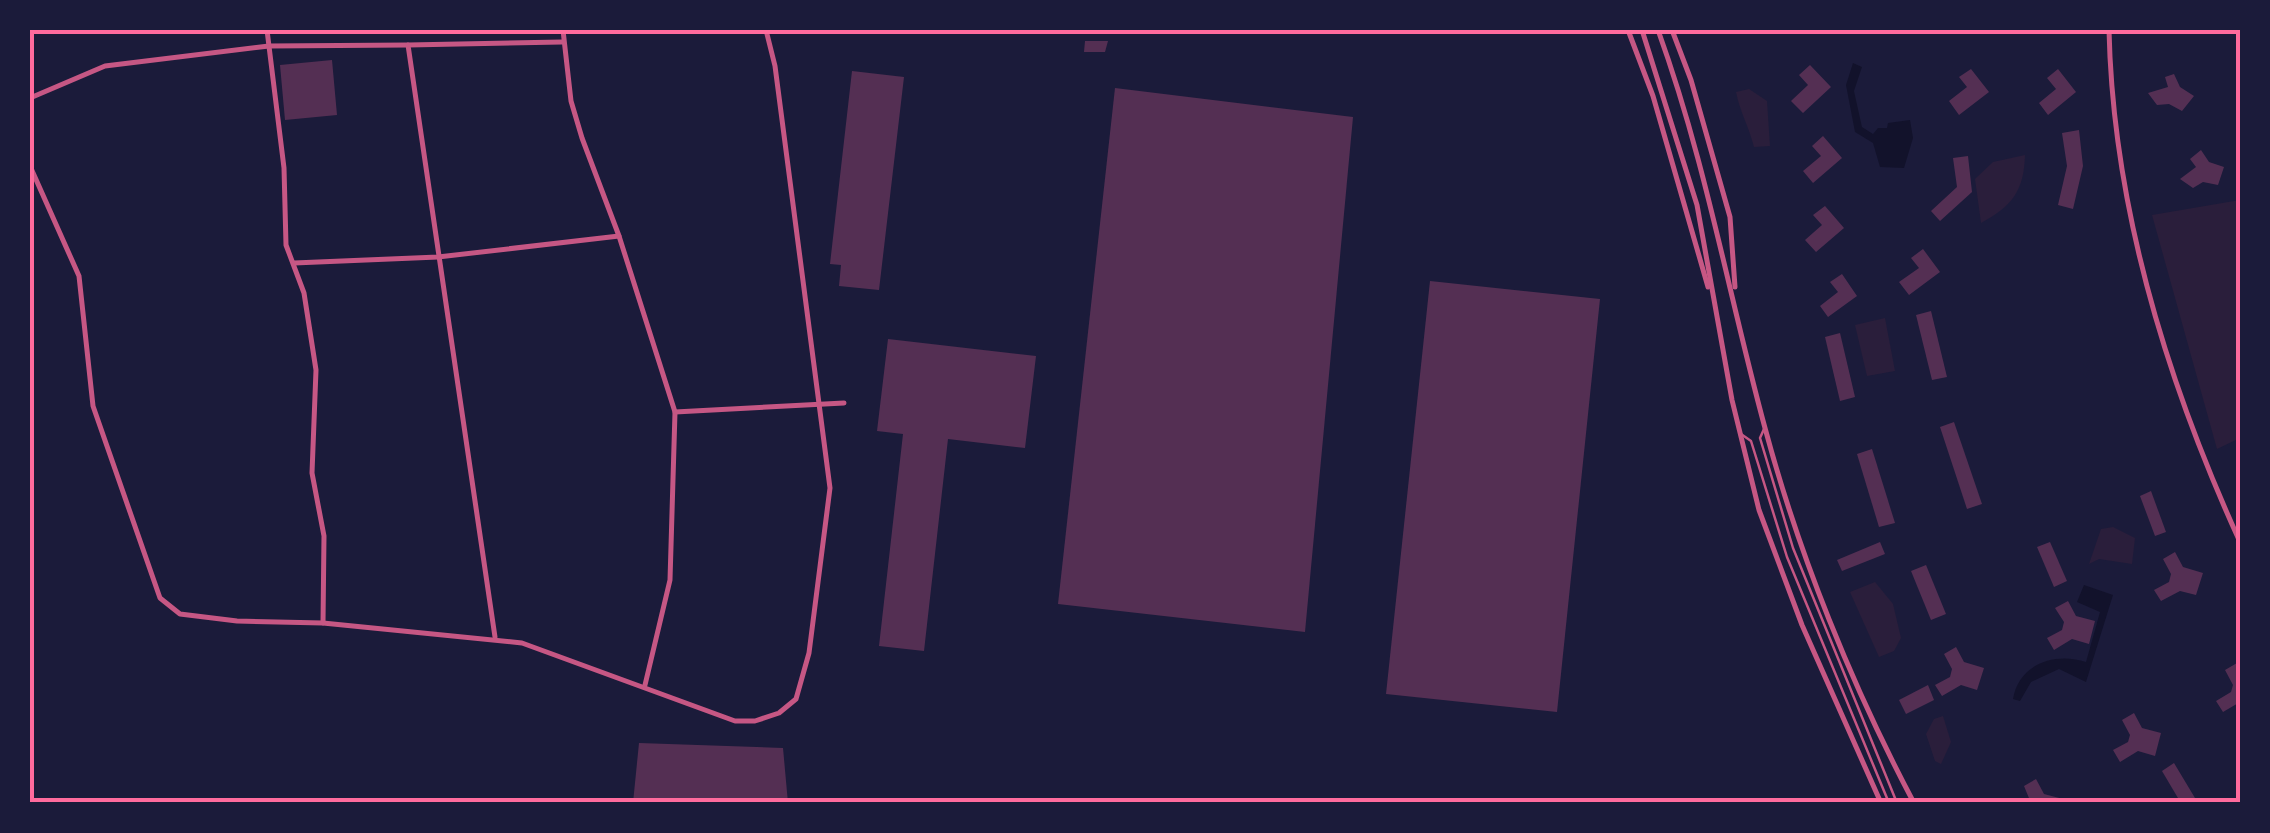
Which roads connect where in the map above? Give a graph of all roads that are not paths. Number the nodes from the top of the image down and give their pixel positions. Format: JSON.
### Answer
{"nodes":[{"id":1,"x":267,"y":30,"type":"edge"},
{"id":2,"x":562,"y":30,"type":"edge"},
{"id":3,"x":766,"y":30,"type":"edge"},
{"id":4,"x":1628,"y":30,"type":"edge"},
{"id":5,"x":1642,"y":30,"type":"edge"},
{"id":6,"x":1658,"y":30,"type":"edge"},
{"id":7,"x":1672,"y":30,"type":"edge"},
{"id":8,"x":2109,"y":30,"type":"edge"},
{"id":9,"x":562,"y":42,"type":"junction"},
{"id":10,"x":408,"y":45,"type":"junction"},
{"id":11,"x":269,"y":46,"type":"junction"},
{"id":12,"x":30,"y":98,"type":"edge"},
{"id":13,"x":30,"y":166,"type":"edge"},
{"id":14,"x":619,"y":236,"type":"junction"},
{"id":15,"x":438,"y":257,"type":"junction"},
{"id":16,"x":293,"y":263,"type":"junction"},
{"id":17,"x":1736,"y":305,"type":"junction"},
{"id":18,"x":1714,"y":308,"type":"junction"},
{"id":19,"x":844,"y":403,"type":"dead end"},
{"id":20,"x":820,"y":406,"type":"junction"},
{"id":21,"x":675,"y":412,"type":"junction"},
{"id":22,"x":1765,"y":428,"type":"junction"},
{"id":23,"x":1740,"y":434,"type":"junction"},
{"id":24,"x":2240,"y":542,"type":"edge"},
{"id":25,"x":323,"y":623,"type":"junction"},
{"id":26,"x":495,"y":638,"type":"junction"},
{"id":27,"x":646,"y":685,"type":"junction"},
{"id":28,"x":1881,"y":803,"type":"edge"},
{"id":29,"x":1889,"y":803,"type":"edge"},
{"id":30,"x":1898,"y":803,"type":"edge"},
{"id":31,"x":1914,"y":803,"type":"edge"}],
"edges":[{"from":1,"to":11,"type":"street"},
{"from":2,"to":9,"type":"street"},
{"from":3,"to":20,"type":"street"},
{"from":4,"to":18,"type":"street"},
{"from":5,"to":18,"type":"street"},
{"from":6,"to":17,"type":"street"},
{"from":7,"to":17,"type":"street"},
{"from":8,"to":24,"type":"street"},
{"from":9,"to":10,"type":"street"},
{"from":9,"to":14,"type":"street"},
{"from":10,"to":11,"type":"street"},
{"from":10,"to":15,"type":"street"},
{"from":11,"to":12,"type":"street"},
{"from":11,"to":16,"type":"street"},
{"from":13,"to":25,"type":"street"},
{"from":14,"to":15,"type":"street"},
{"from":14,"to":21,"type":"street"},
{"from":15,"to":16,"type":"street"},
{"from":15,"to":26,"type":"street"},
{"from":16,"to":25,"type":"street"},
{"from":17,"to":22,"type":"street"},
{"from":18,"to":23,"type":"street"},
{"from":19,"to":20,"type":"street"},
{"from":20,"to":21,"type":"street"},
{"from":20,"to":27,"type":"street"},
{"from":21,"to":27,"type":"street"},
{"from":22,"to":30,"type":"lane"},
{"from":22,"to":31,"type":"street"},
{"from":23,"to":28,"type":"street"},
{"from":23,"to":29,"type":"lane"},
{"from":25,"to":26,"type":"street"},
{"from":26,"to":27,"type":"street"}]}
